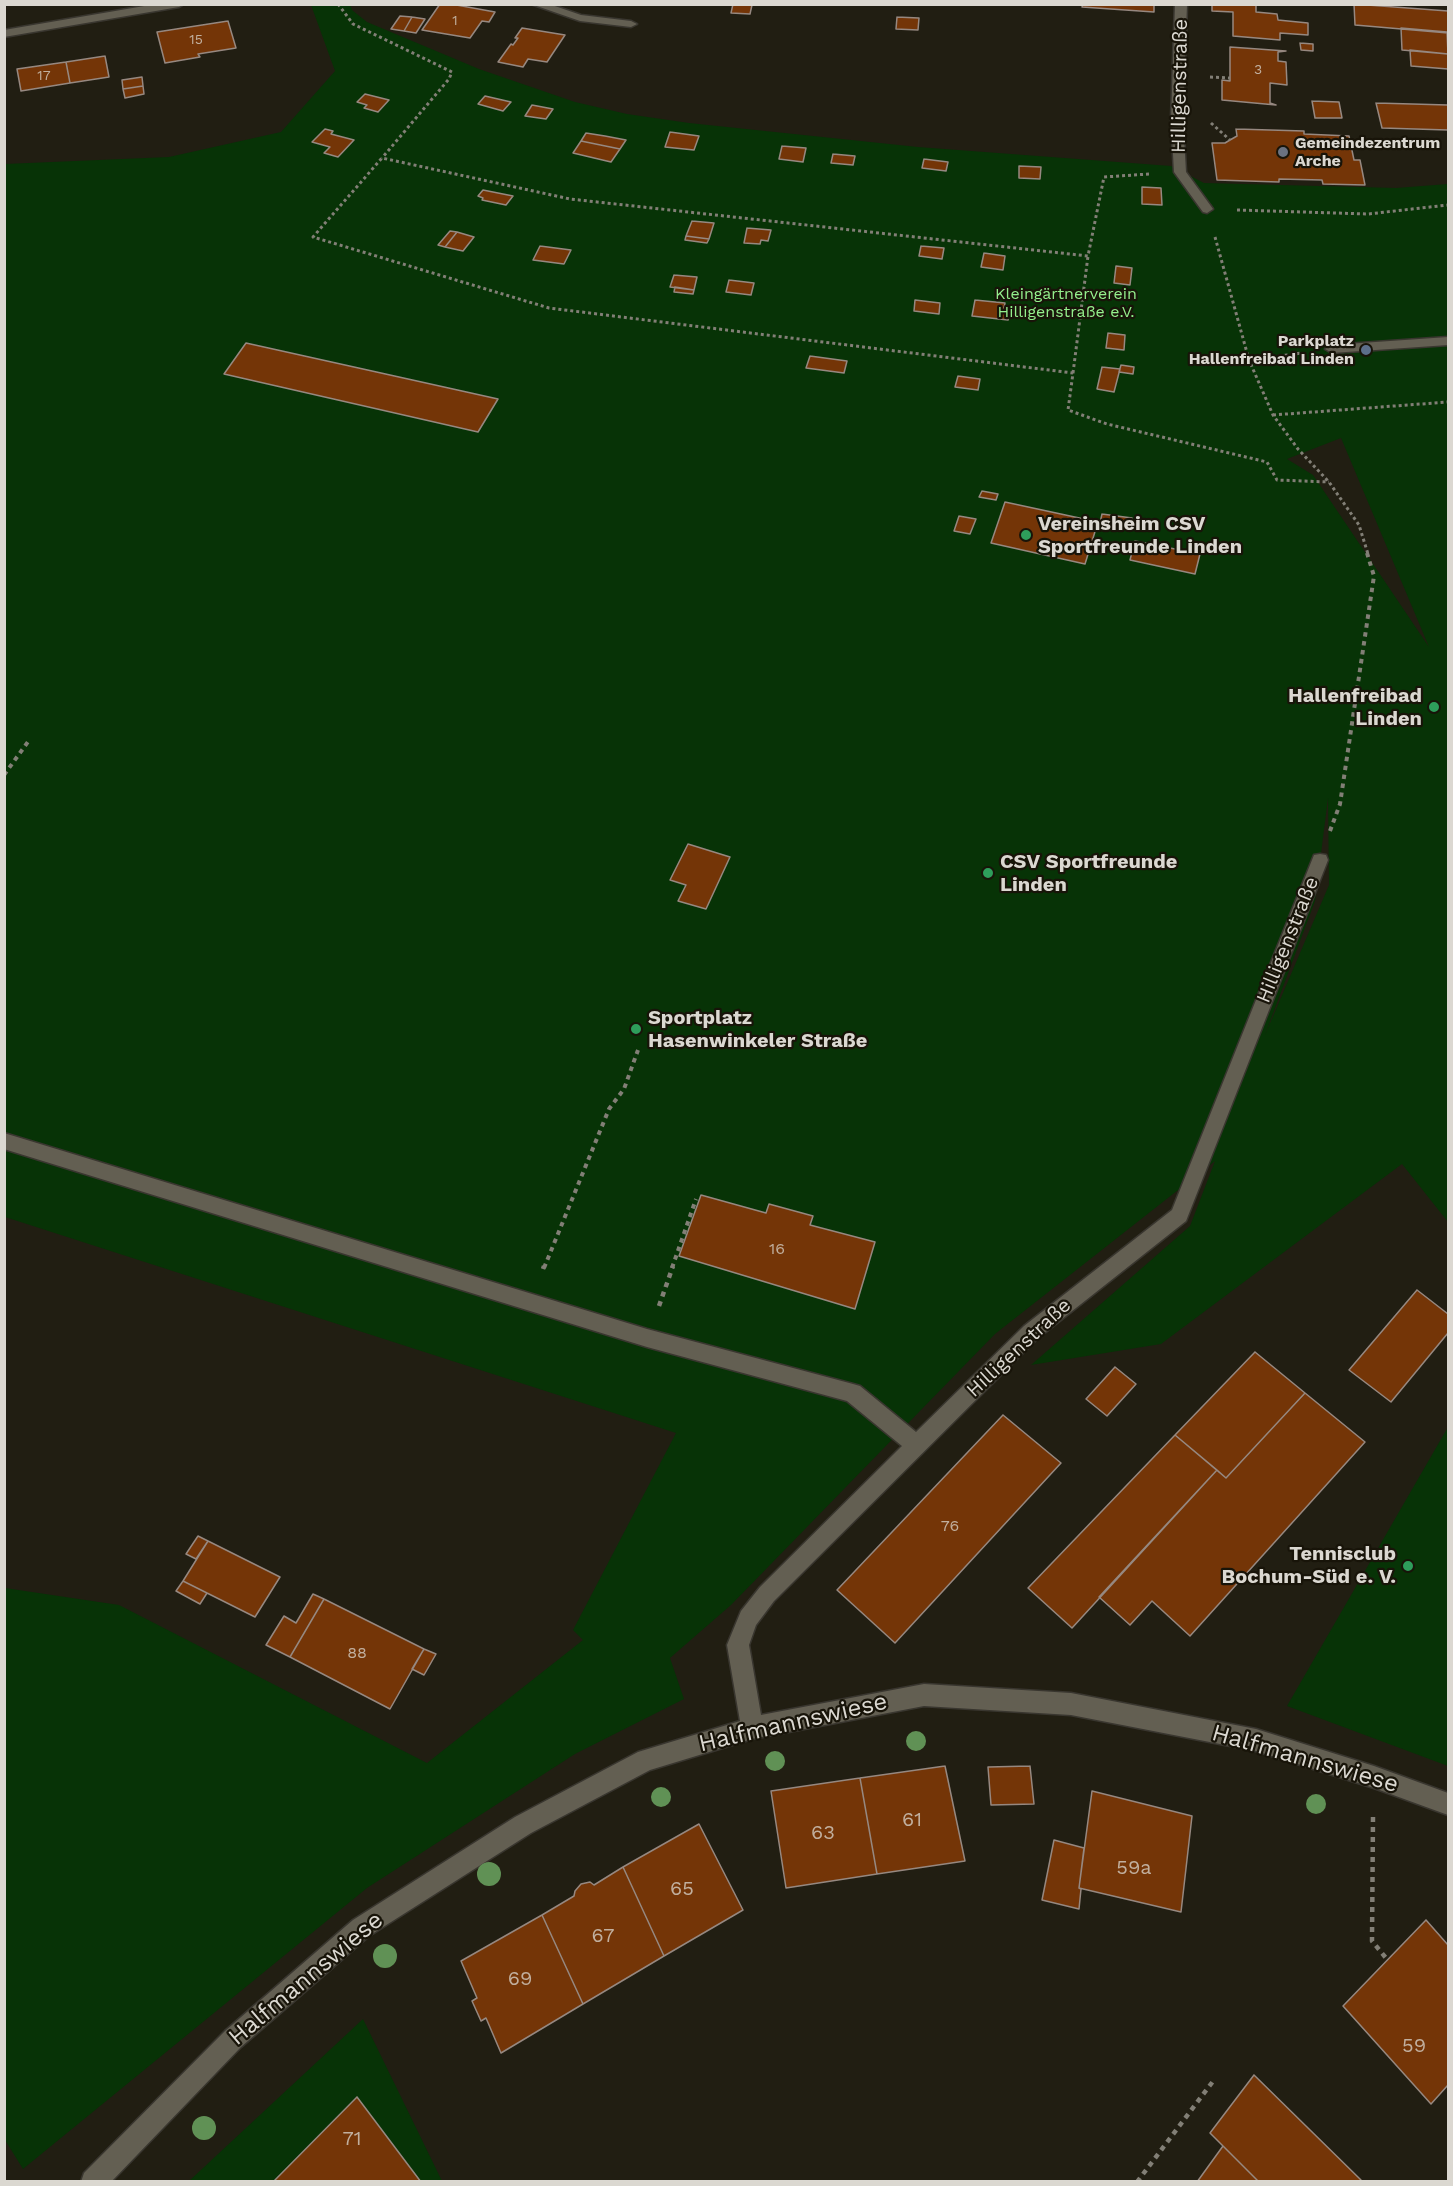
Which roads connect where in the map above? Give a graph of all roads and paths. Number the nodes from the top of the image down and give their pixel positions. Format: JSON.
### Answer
{"nodes":[{"id":1,"x":178,"y":4,"type":"edge"},
{"id":2,"x":338,"y":4,"type":"edge"},
{"id":3,"x":536,"y":4,"type":"edge"},
{"id":4,"x":1181,"y":4,"type":"edge"},
{"id":5,"x":631,"y":24,"type":"dead end"},
{"id":6,"x":4,"y":34,"type":"edge"},
{"id":7,"x":1209,"y":122,"type":"dead end"},
{"id":8,"x":1230,"y":140,"type":"dead end"},
{"id":9,"x":382,"y":158,"type":"junction"},
{"id":10,"x":1180,"y":172,"type":"junction"},
{"id":11,"x":1449,"y":205,"type":"edge"},
{"id":12,"x":1207,"y":209,"type":"junction"},
{"id":13,"x":1088,"y":256,"type":"junction"},
{"id":14,"x":1449,"y":341,"type":"edge"},
{"id":15,"x":1332,"y":350,"type":"joint"},
{"id":16,"x":1249,"y":360,"type":"junction"},
{"id":17,"x":1073,"y":372,"type":"junction"},
{"id":18,"x":1449,"y":402,"type":"edge"},
{"id":19,"x":1273,"y":415,"type":"junction"},
{"id":20,"x":1329,"y":482,"type":"junction"},
{"id":21,"x":30,"y":739,"type":"dead end"},
{"id":22,"x":4,"y":775,"type":"edge"},
{"id":23,"x":1320,"y":860,"type":"joint"},
{"id":24,"x":638,"y":1050,"type":"dead end"},
{"id":25,"x":4,"y":1141,"type":"edge"},
{"id":26,"x":696,"y":1199,"type":"dead end"},
{"id":27,"x":530,"y":1303,"type":"junction"},
{"id":28,"x":647,"y":1338,"type":"junction"},
{"id":29,"x":917,"y":1446,"type":"junction"},
{"id":30,"x":752,"y":1728,"type":"junction"},
{"id":31,"x":1374,"y":1777,"type":"junction"},
{"id":32,"x":1449,"y":1804,"type":"edge"},
{"id":33,"x":1386,"y":1958,"type":"dead end"},
{"id":34,"x":1214,"y":2080,"type":"dead end"},
{"id":35,"x":93,"y":2181,"type":"edge"},
{"id":36,"x":1137,"y":2181,"type":"edge"}],
"edges":[{"from":1,"to":6,"type":"street"},
{"from":2,"to":9,"type":"path"},
{"from":3,"to":5,"type":"street"},
{"from":4,"to":10,"type":"street","name":"Hilligenstraße"},
{"from":7,"to":8,"type":"path"},
{"from":9,"to":13,"type":"path"},
{"from":9,"to":17,"type":"path"},
{"from":10,"to":12,"type":"street","name":"Hilligenstraße"},
{"from":10,"to":13,"type":"path"},
{"from":11,"to":12,"type":"path"},
{"from":12,"to":16,"type":"path","name":"Hilligenstraße"},
{"from":13,"to":17,"type":"path"},
{"from":14,"to":15,"type":"street"},
{"from":15,"to":16,"type":"path"},
{"from":16,"to":19,"type":"path","name":"Hilligenstraße"},
{"from":17,"to":20,"type":"path"},
{"from":18,"to":19,"type":"path"},
{"from":19,"to":20,"type":"path","name":"Hilligenstraße"},
{"from":20,"to":23,"type":"path","name":"Hilligenstraße"},
{"from":21,"to":22,"type":"path"},
{"from":23,"to":29,"type":"street","name":"Hilligenstraße"},
{"from":24,"to":27,"type":"path"},
{"from":25,"to":27,"type":"street"},
{"from":26,"to":28,"type":"path"},
{"from":27,"to":28,"type":"street"},
{"from":28,"to":29,"type":"street"},
{"from":29,"to":30,"type":"street","name":"Hilligenstraße"},
{"from":30,"to":31,"type":"street","name":"Halfmannswiese"},
{"from":30,"to":35,"type":"street","name":"Halfmannswiese"},
{"from":31,"to":32,"type":"street","name":"Halfmannswiese"},
{"from":31,"to":33,"type":"path"},
{"from":34,"to":36,"type":"path"}]}
